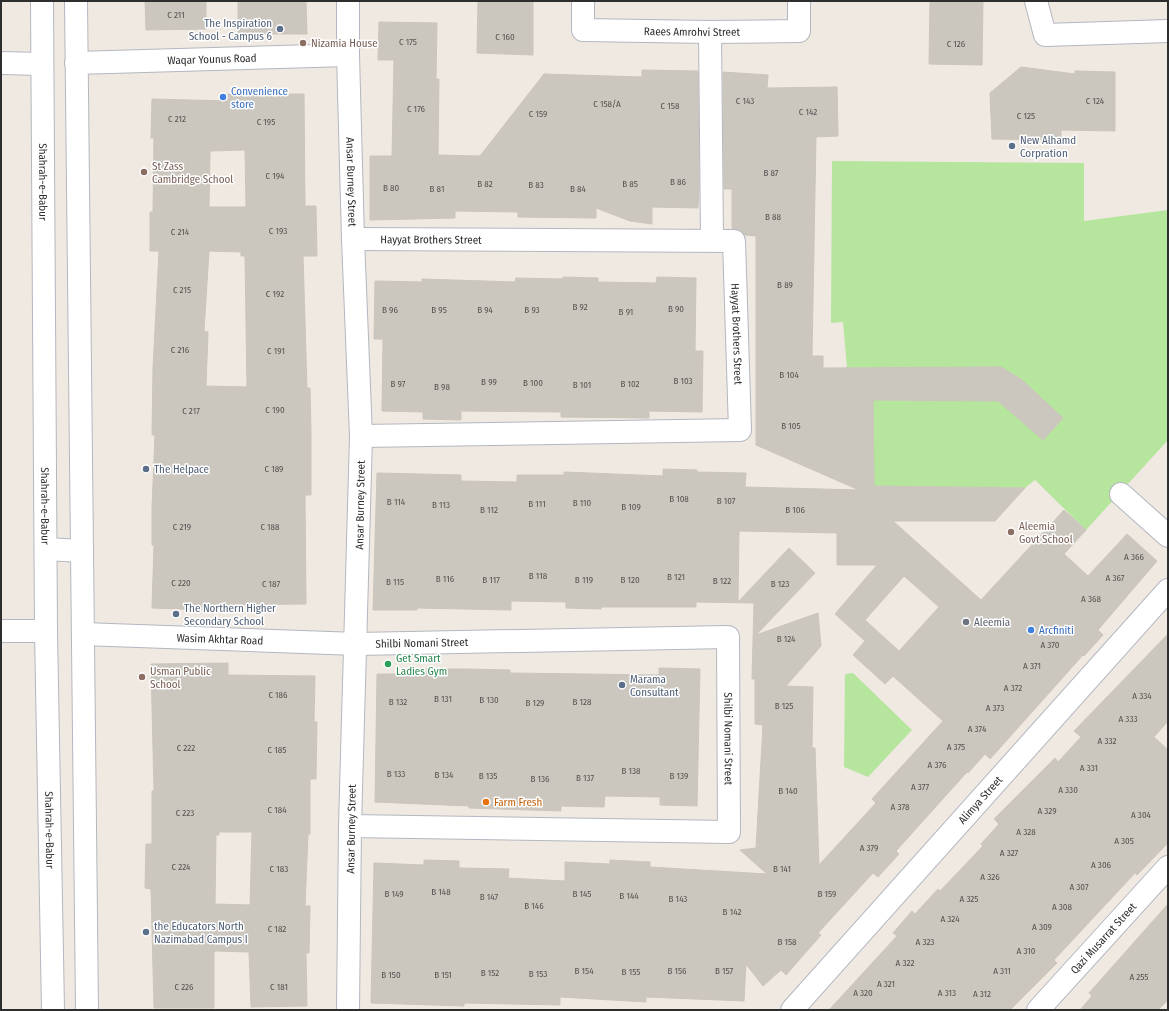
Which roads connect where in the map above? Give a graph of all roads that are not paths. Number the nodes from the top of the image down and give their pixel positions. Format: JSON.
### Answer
{"nodes":[{"id":1,"x":42,"y":1,"type":"edge"},
{"id":2,"x":76,"y":1,"type":"edge"},
{"id":3,"x":348,"y":1,"type":"edge"},
{"id":4,"x":582,"y":1,"type":"edge"},
{"id":5,"x":800,"y":1,"type":"edge"},
{"id":6,"x":1036,"y":1,"type":"edge"},
{"id":7,"x":1168,"y":31,"type":"edge"},
{"id":8,"x":710,"y":32,"type":"junction"},
{"id":9,"x":348,"y":56,"type":"junction"},
{"id":10,"x":1,"y":63,"type":"edge"},
{"id":11,"x":76,"y":63,"type":"junction"},
{"id":12,"x":42,"y":64,"type":"junction"},
{"id":13,"x":353,"y":239,"type":"junction"},
{"id":14,"x":712,"y":240,"type":"junction"},
{"id":15,"x":361,"y":436,"type":"junction"},
{"id":16,"x":1121,"y":494,"type":"dead end"},
{"id":17,"x":1168,"y":536,"type":"edge"},
{"id":18,"x":46,"y":549,"type":"junction"},
{"id":19,"x":82,"y":551,"type":"junction"},
{"id":20,"x":1168,"y":590,"type":"edge"},
{"id":21,"x":1,"y":631,"type":"edge"},
{"id":22,"x":46,"y":631,"type":"junction"},
{"id":23,"x":83,"y":634,"type":"junction"},
{"id":24,"x":356,"y":644,"type":"junction"},
{"id":25,"x":350,"y":826,"type":"junction"},
{"id":26,"x":1168,"y":867,"type":"edge"},
{"id":27,"x":53,"y":1010,"type":"edge"},
{"id":28,"x":87,"y":1010,"type":"edge"},
{"id":29,"x":348,"y":1010,"type":"edge"},
{"id":30,"x":792,"y":1010,"type":"edge"},
{"id":31,"x":1038,"y":1010,"type":"edge"}],
"edges":[{"from":1,"to":12,"type":"street","name":"Shahrah-e-Babur"},
{"from":2,"to":11,"type":"street"},
{"from":3,"to":9,"type":"street","name":"Ansar Burney Street"},
{"from":4,"to":8,"type":"street","name":"Raees Amrohvi Street"},
{"from":5,"to":8,"type":"street","name":"Raees Amrohvi Street"},
{"from":6,"to":7,"type":"street"},
{"from":8,"to":14,"type":"street"},
{"from":9,"to":11,"type":"street","name":"Waqar Younus Road"},
{"from":9,"to":13,"type":"street","name":"Ansar Burney Street"},
{"from":10,"to":12,"type":"street"},
{"from":11,"to":19,"type":"street"},
{"from":12,"to":18,"type":"street","name":"Shahrah-e-Babur"},
{"from":13,"to":14,"type":"street","name":"Hayyat Brothers Street"},
{"from":13,"to":15,"type":"street","name":"Ansar Burney Street"},
{"from":14,"to":15,"type":"street","name":"Hayyat Brothers Street"},
{"from":15,"to":24,"type":"street","name":"Ansar Burney Street"},
{"from":16,"to":17,"type":"street"},
{"from":18,"to":19,"type":"street"},
{"from":18,"to":22,"type":"street","name":"Shahrah-e-Babur"},
{"from":19,"to":23,"type":"street"},
{"from":20,"to":30,"type":"street","name":"Alimya Street"},
{"from":21,"to":22,"type":"street"},
{"from":22,"to":27,"type":"street","name":"Shahrah-e-Babur"},
{"from":23,"to":24,"type":"street","name":"Wasim Akhtar Road"},
{"from":23,"to":28,"type":"street"},
{"from":24,"to":25,"type":"street","name":"Ansar Burney Street"},
{"from":24,"to":25,"type":"street","name":"Shilbi Nomani Street"},
{"from":25,"to":29,"type":"street","name":"Ansar Burney Street"},
{"from":26,"to":31,"type":"street","name":"Qazi Musarrat Street"}]}
